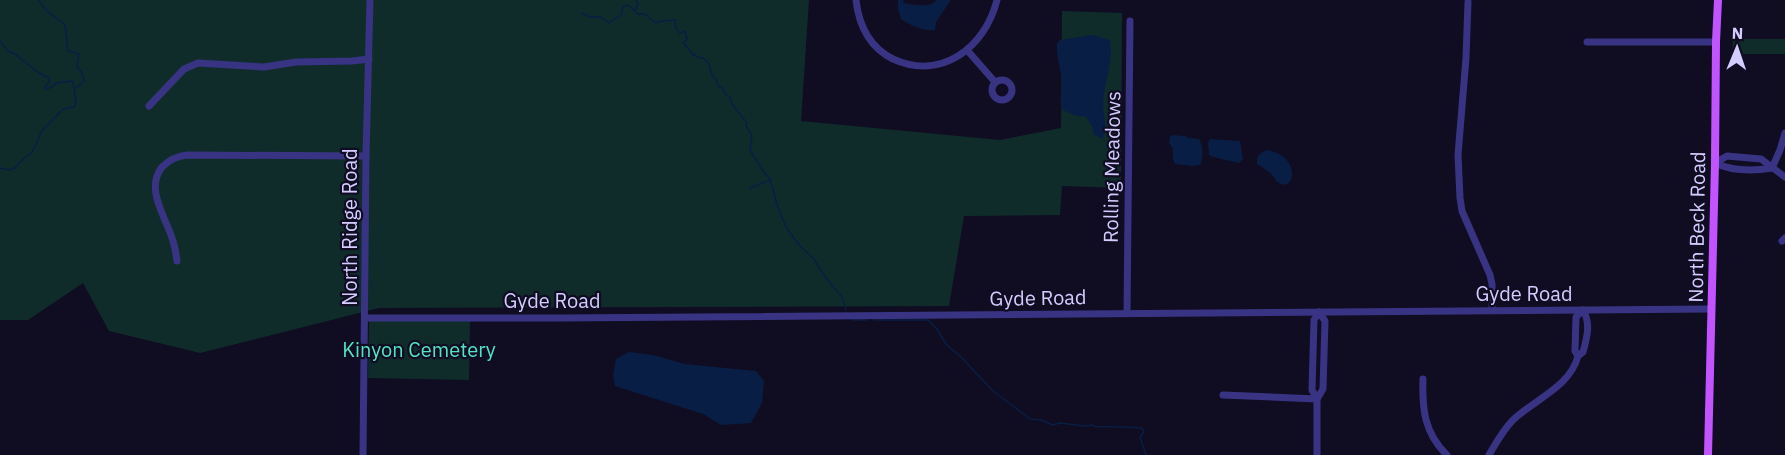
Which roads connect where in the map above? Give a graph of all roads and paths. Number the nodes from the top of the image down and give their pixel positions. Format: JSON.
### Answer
{"nodes":[{"id":1,"x":370,"y":0,"type":"edge"},
{"id":2,"x":856,"y":0,"type":"edge"},
{"id":3,"x":997,"y":0,"type":"edge"},
{"id":4,"x":1718,"y":0,"type":"edge"},
{"id":5,"x":1468,"y":2,"type":"dead end"},
{"id":6,"x":1130,"y":21,"type":"dead end"},
{"id":7,"x":1587,"y":42,"type":"dead end"},
{"id":8,"x":1716,"y":42,"type":"junction"},
{"id":9,"x":967,"y":50,"type":"junction"},
{"id":10,"x":369,"y":59,"type":"junction"},
{"id":11,"x":995,"y":82,"type":"dead end"},
{"id":12,"x":149,"y":106,"type":"dead end"},
{"id":13,"x":1785,"y":133,"type":"edge"},
{"id":14,"x":366,"y":156,"type":"junction"},
{"id":15,"x":1715,"y":163,"type":"junction"},
{"id":16,"x":1772,"y":168,"type":"junction"},
{"id":17,"x":1785,"y":177,"type":"edge"},
{"id":18,"x":177,"y":261,"type":"dead end"},
{"id":19,"x":1711,"y":309,"type":"junction"},
{"id":20,"x":1492,"y":310,"type":"junction"},
{"id":21,"x":1582,"y":310,"type":"junction"},
{"id":22,"x":1319,"y":312,"type":"junction"},
{"id":23,"x":1127,"y":313,"type":"junction"},
{"id":24,"x":366,"y":318,"type":"junction"},
{"id":25,"x":1578,"y":356,"type":"junction"},
{"id":26,"x":1423,"y":379,"type":"dead end"},
{"id":27,"x":1223,"y":396,"type":"dead end"},
{"id":28,"x":1317,"y":399,"type":"junction"},
{"id":29,"x":1445,"y":454,"type":"edge"},
{"id":30,"x":363,"y":455,"type":"edge"},
{"id":31,"x":1317,"y":455,"type":"edge"},
{"id":32,"x":1489,"y":455,"type":"edge"},
{"id":33,"x":1708,"y":455,"type":"edge"}],
"edges":[{"from":1,"to":10,"type":"street","name":"North Ridge Road"},
{"from":2,"to":9,"type":"street"},
{"from":3,"to":9,"type":"street"},
{"from":4,"to":8,"type":"main road","name":"North Beck Road"},
{"from":5,"to":20,"type":"street"},
{"from":6,"to":23,"type":"street","name":"Rolling Meadows"},
{"from":7,"to":8,"type":"street"},
{"from":8,"to":15,"type":"main road","name":"North Beck Road"},
{"from":9,"to":11,"type":"street"},
{"from":10,"to":12,"type":"street"},
{"from":10,"to":14,"type":"street","name":"North Ridge Road"},
{"from":13,"to":16,"type":"street"},
{"from":14,"to":18,"type":"street"},
{"from":14,"to":24,"type":"street","name":"North Ridge Road"},
{"from":15,"to":16,"type":"street"},
{"from":15,"to":19,"type":"main road","name":"North Beck Road"},
{"from":16,"to":17,"type":"street"},
{"from":19,"to":21,"type":"street","name":"Gyde Road"},
{"from":19,"to":33,"type":"main road","name":"North Beck Road"},
{"from":20,"to":21,"type":"street","name":"Gyde Road"},
{"from":20,"to":22,"type":"street","name":"Gyde Road"},
{"from":21,"to":25,"type":"street"},
{"from":21,"to":25,"type":"street"},
{"from":22,"to":23,"type":"street","name":"Gyde Road"},
{"from":22,"to":28,"type":"street"},
{"from":22,"to":28,"type":"street"},
{"from":23,"to":24,"type":"street","name":"Gyde Road"},
{"from":24,"to":30,"type":"street","name":"North Ridge Road"},
{"from":25,"to":32,"type":"street"},
{"from":26,"to":29,"type":"street"},
{"from":27,"to":28,"type":"street"},
{"from":28,"to":31,"type":"street"}]}
